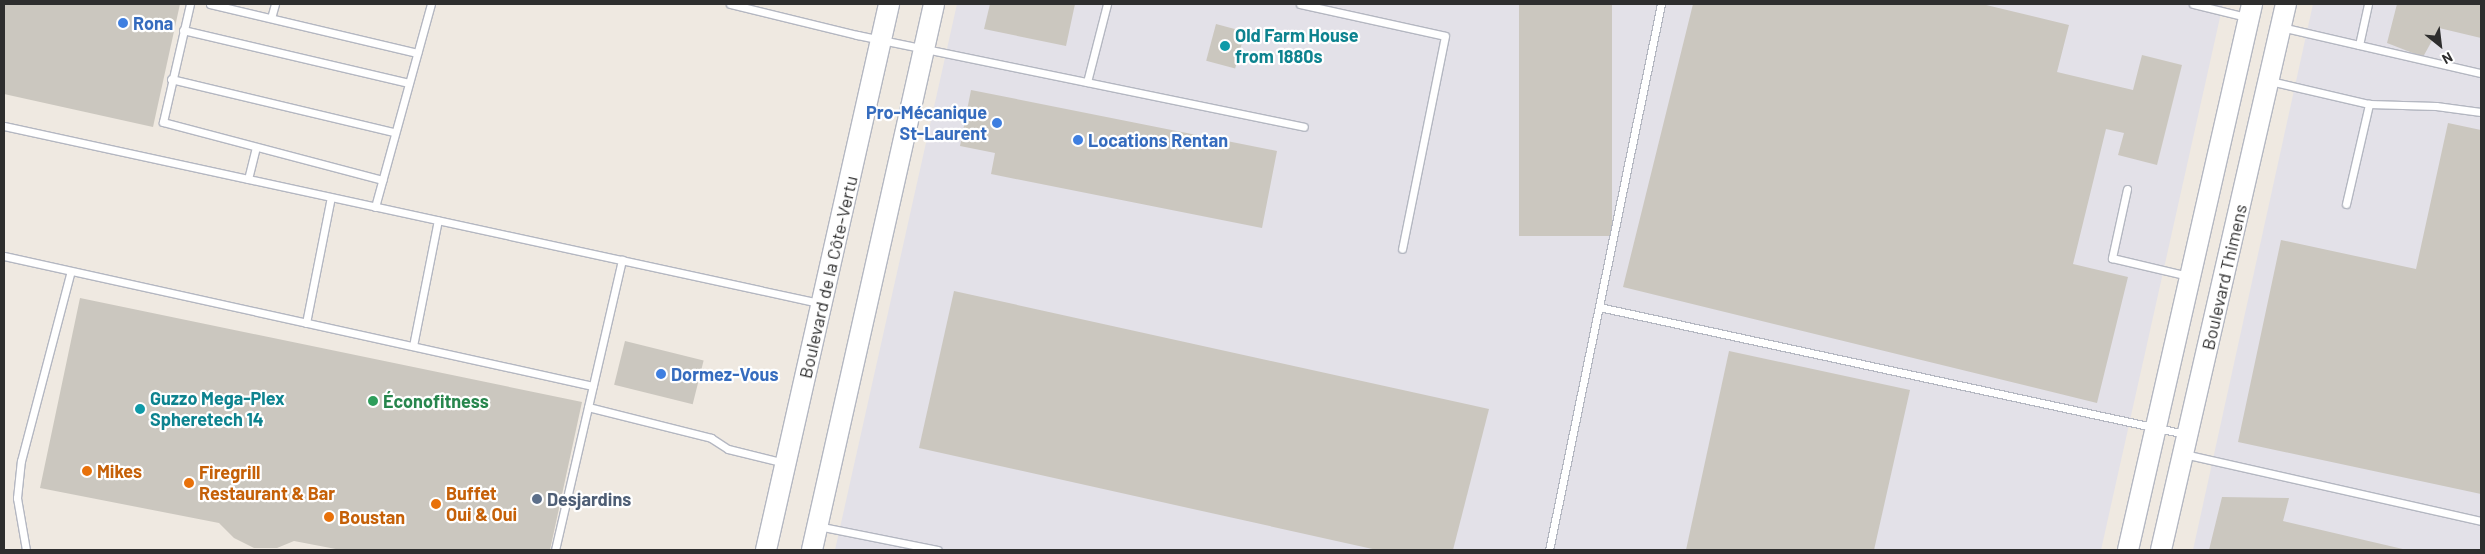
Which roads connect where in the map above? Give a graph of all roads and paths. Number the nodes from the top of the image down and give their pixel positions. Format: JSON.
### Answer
{"nodes":[{"id":1,"x":190,"y":4,"type":"edge"},
{"id":2,"x":210,"y":4,"type":"edge"},
{"id":3,"x":275,"y":4,"type":"edge"},
{"id":4,"x":431,"y":4,"type":"edge"},
{"id":5,"x":730,"y":4,"type":"edge"},
{"id":6,"x":889,"y":4,"type":"edge"},
{"id":7,"x":934,"y":4,"type":"edge"},
{"id":8,"x":1107,"y":4,"type":"edge"},
{"id":9,"x":1300,"y":4,"type":"edge"},
{"id":10,"x":1660,"y":4,"type":"edge"},
{"id":11,"x":2193,"y":4,"type":"edge"},
{"id":12,"x":2286,"y":4,"type":"edge"},
{"id":13,"x":2368,"y":4,"type":"edge"},
{"id":14,"x":2251,"y":10,"type":"edge"},
{"id":15,"x":271,"y":18,"type":"junction"},
{"id":16,"x":2281,"y":26,"type":"junction"},
{"id":17,"x":183,"y":30,"type":"junction"},
{"id":18,"x":881,"y":39,"type":"junction"},
{"id":19,"x":2359,"y":45,"type":"junction"},
{"id":20,"x":925,"y":47,"type":"junction"},
{"id":21,"x":417,"y":52,"type":"junction"},
{"id":22,"x":2240,"y":52,"type":"junction"},
{"id":23,"x":2273,"y":60,"type":"junction"},
{"id":24,"x":2481,"y":73,"type":"edge"},
{"id":25,"x":170,"y":79,"type":"junction"},
{"id":26,"x":2268,"y":81,"type":"junction"},
{"id":27,"x":1087,"y":82,"type":"junction"},
{"id":28,"x":409,"y":83,"type":"junction"},
{"id":29,"x":2369,"y":104,"type":"junction"},
{"id":30,"x":2481,"y":112,"type":"edge"},
{"id":31,"x":4,"y":126,"type":"edge"},
{"id":32,"x":1304,"y":127,"type":"dead end"},
{"id":33,"x":394,"y":132,"type":"junction"},
{"id":34,"x":256,"y":147,"type":"junction"},
{"id":35,"x":248,"y":179,"type":"junction"},
{"id":36,"x":382,"y":180,"type":"junction"},
{"id":37,"x":2128,"y":189,"type":"dead end"},
{"id":38,"x":331,"y":197,"type":"junction"},
{"id":39,"x":2346,"y":204,"type":"dead end"},
{"id":40,"x":375,"y":207,"type":"junction"},
{"id":41,"x":438,"y":220,"type":"junction"},
{"id":42,"x":1402,"y":249,"type":"dead end"},
{"id":43,"x":4,"y":256,"type":"edge"},
{"id":44,"x":622,"y":260,"type":"junction"},
{"id":45,"x":71,"y":271,"type":"junction"},
{"id":46,"x":2190,"y":276,"type":"junction"},
{"id":47,"x":2222,"y":283,"type":"junction"},
{"id":48,"x":822,"y":303,"type":"junction"},
{"id":49,"x":1599,"y":307,"type":"junction"},
{"id":50,"x":306,"y":322,"type":"junction"},
{"id":51,"x":413,"y":346,"type":"junction"},
{"id":52,"x":593,"y":386,"type":"junction"},
{"id":53,"x":588,"y":407,"type":"junction"},
{"id":54,"x":2155,"y":428,"type":"junction"},
{"id":55,"x":2186,"y":444,"type":"junction"},
{"id":56,"x":785,"y":463,"type":"junction"},
{"id":57,"x":2481,"y":521,"type":"edge"},
{"id":58,"x":818,"y":526,"type":"junction"},
{"id":59,"x":26,"y":550,"type":"edge"},
{"id":60,"x":555,"y":550,"type":"edge"},
{"id":61,"x":766,"y":550,"type":"edge"},
{"id":62,"x":812,"y":550,"type":"edge"},
{"id":63,"x":938,"y":550,"type":"edge"},
{"id":64,"x":1549,"y":550,"type":"edge"},
{"id":65,"x":2128,"y":550,"type":"edge"},
{"id":66,"x":2161,"y":550,"type":"edge"}],
"edges":[{"from":1,"to":17,"type":"lane"},
{"from":2,"to":15,"type":"lane"},
{"from":3,"to":15,"type":"lane"},
{"from":4,"to":21,"type":"lane"},
{"from":5,"to":18,"type":"lane"},
{"from":6,"to":18,"type":"street","name":"Boulevard de la Côte-Vertu"},
{"from":7,"to":20,"type":"street"},
{"from":8,"to":27,"type":"lane"},
{"from":9,"to":42,"type":"lane"},
{"from":10,"to":49,"type":"lane"},
{"from":11,"to":14,"type":"lane"},
{"from":12,"to":16,"type":"street","name":"Boulevard Thimens"},
{"from":13,"to":19,"type":"lane"},
{"from":14,"to":22,"type":"street","name":"Boulevard Thimens"},
{"from":15,"to":21,"type":"lane"},
{"from":16,"to":19,"type":"lane"},
{"from":16,"to":23,"type":"street","name":"Boulevard Thimens"},
{"from":17,"to":25,"type":"lane"},
{"from":17,"to":28,"type":"lane"},
{"from":18,"to":20,"type":"lane"},
{"from":18,"to":48,"type":"street","name":"Boulevard de la Côte-Vertu"},
{"from":19,"to":24,"type":"lane"},
{"from":20,"to":27,"type":"lane"},
{"from":20,"to":58,"type":"street"},
{"from":21,"to":28,"type":"lane"},
{"from":22,"to":23,"type":"street"},
{"from":22,"to":46,"type":"street","name":"Boulevard Thimens"},
{"from":23,"to":26,"type":"street","name":"Boulevard Thimens"},
{"from":25,"to":33,"type":"lane"},
{"from":25,"to":34,"type":"lane"},
{"from":26,"to":29,"type":"lane"},
{"from":26,"to":47,"type":"street","name":"Boulevard Thimens"},
{"from":27,"to":32,"type":"lane"},
{"from":28,"to":33,"type":"lane"},
{"from":29,"to":30,"type":"lane"},
{"from":29,"to":39,"type":"lane"},
{"from":31,"to":35,"type":"lane"},
{"from":33,"to":36,"type":"lane"},
{"from":34,"to":35,"type":"lane"},
{"from":34,"to":36,"type":"lane"},
{"from":35,"to":38,"type":"lane"},
{"from":36,"to":40,"type":"lane"},
{"from":37,"to":46,"type":"lane"},
{"from":38,"to":40,"type":"lane"},
{"from":38,"to":50,"type":"lane"},
{"from":40,"to":41,"type":"lane"},
{"from":41,"to":44,"type":"lane"},
{"from":41,"to":51,"type":"lane"},
{"from":43,"to":45,"type":"lane"},
{"from":44,"to":48,"type":"lane"},
{"from":44,"to":52,"type":"lane"},
{"from":45,"to":50,"type":"lane"},
{"from":45,"to":59,"type":"lane"},
{"from":46,"to":47,"type":"street"},
{"from":46,"to":54,"type":"street","name":"Boulevard Thimens"},
{"from":47,"to":55,"type":"street","name":"Boulevard Thimens"},
{"from":48,"to":56,"type":"street","name":"Boulevard de la Côte-Vertu"},
{"from":49,"to":54,"type":"lane"},
{"from":49,"to":64,"type":"lane"},
{"from":50,"to":51,"type":"lane"},
{"from":51,"to":52,"type":"lane"},
{"from":52,"to":53,"type":"lane"},
{"from":53,"to":56,"type":"lane"},
{"from":53,"to":60,"type":"lane"},
{"from":54,"to":55,"type":"lane"},
{"from":54,"to":65,"type":"street","name":"Boulevard Thimens"},
{"from":55,"to":57,"type":"lane"},
{"from":55,"to":66,"type":"street","name":"Boulevard Thimens"},
{"from":56,"to":61,"type":"street","name":"Boulevard de la Côte-Vertu"},
{"from":58,"to":62,"type":"street"},
{"from":58,"to":63,"type":"lane"}]}
